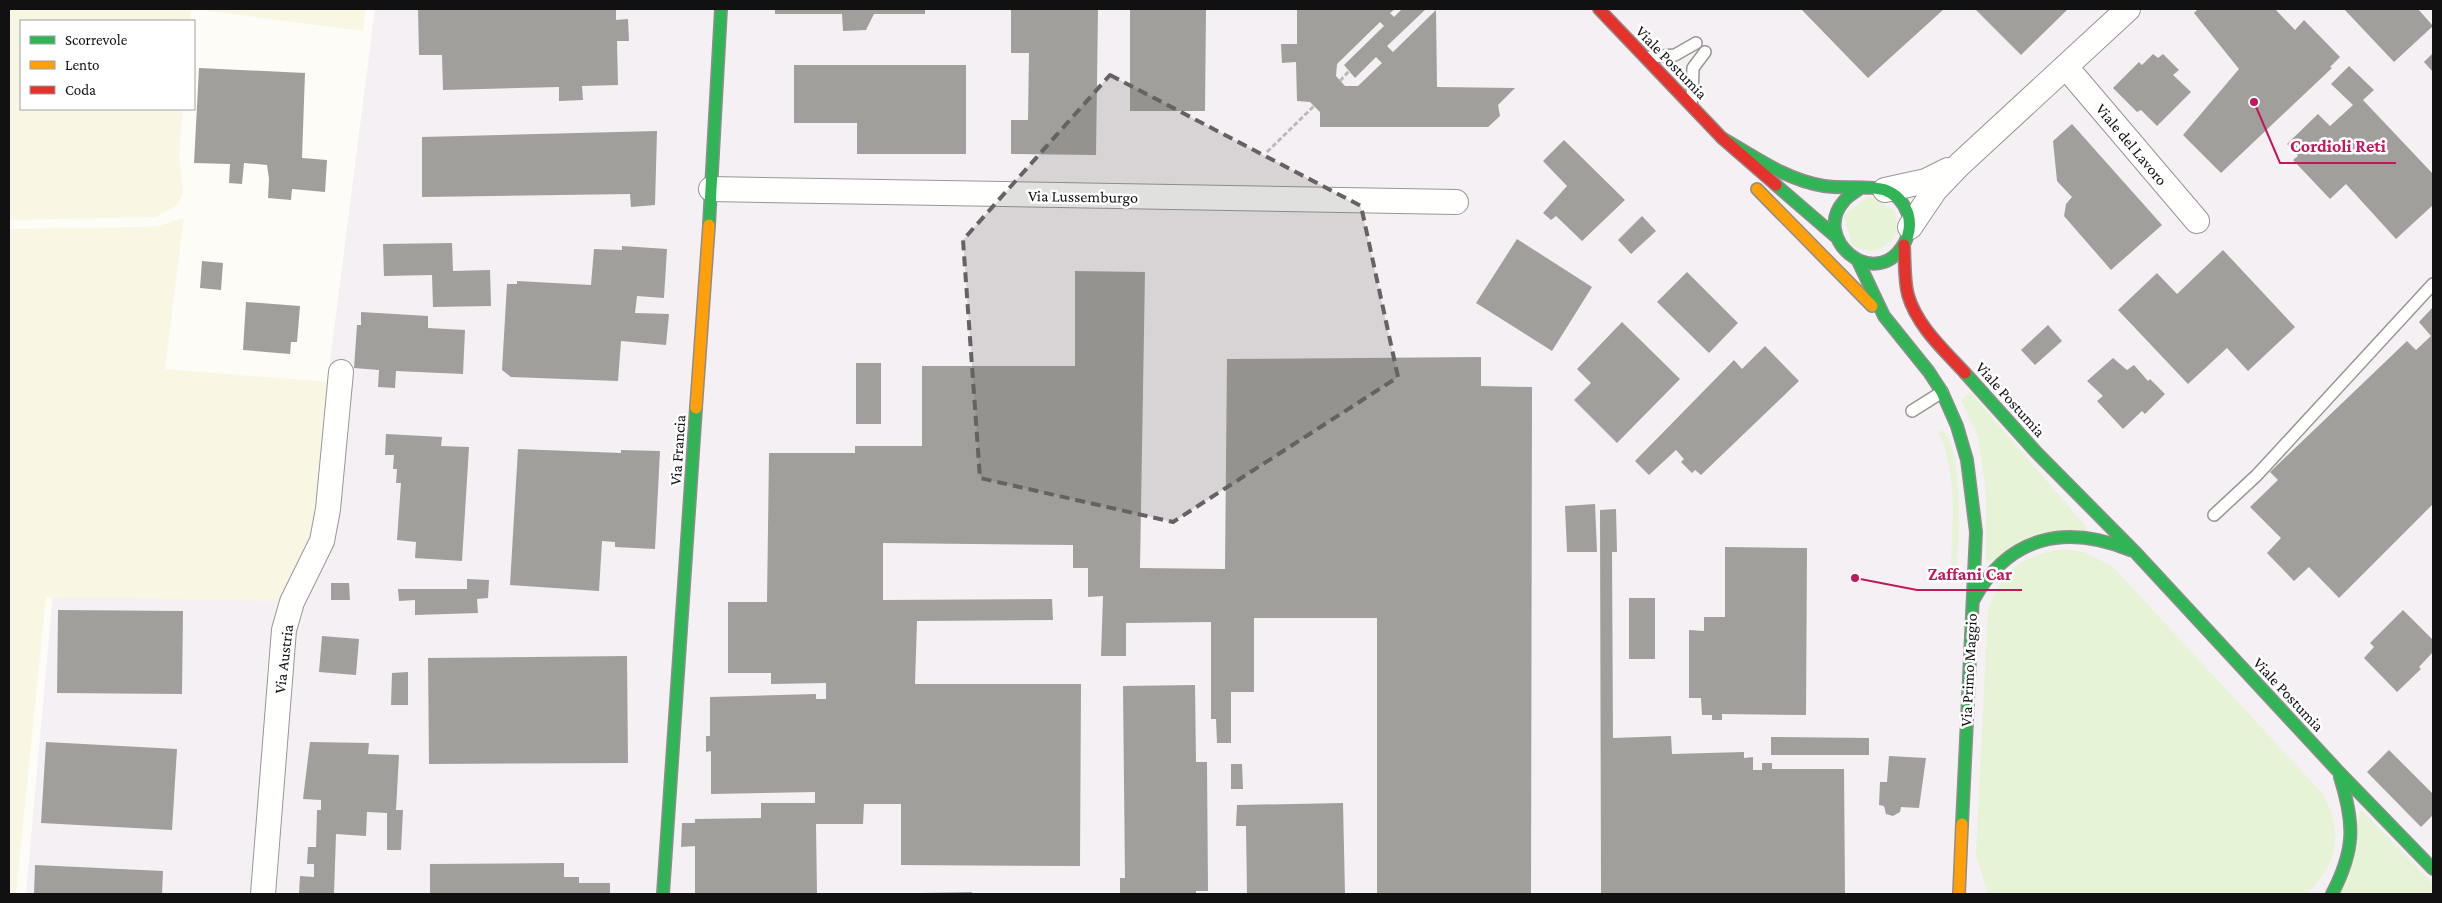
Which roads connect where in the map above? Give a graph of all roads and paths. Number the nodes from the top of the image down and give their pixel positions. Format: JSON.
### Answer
{"nodes":[{"id":1,"x":721,"y":9,"type":"edge"},
{"id":2,"x":1599,"y":9,"type":"edge"},
{"id":3,"x":2128,"y":9,"type":"edge"},
{"id":4,"x":1696,"y":43,"type":"dead end"},
{"id":5,"x":1705,"y":52,"type":"dead end"},
{"id":6,"x":1645,"y":56,"type":"junction"},
{"id":7,"x":2066,"y":67,"type":"junction"},
{"id":8,"x":1350,"y":71,"type":"dead end"},
{"id":9,"x":1340,"y":81,"type":"dead end"},
{"id":10,"x":1314,"y":106,"type":"dead end"},
{"id":11,"x":1695,"y":109,"type":"junction"},
{"id":12,"x":1722,"y":138,"type":"junction"},
{"id":13,"x":1267,"y":152,"type":"dead end"},
{"id":14,"x":1959,"y":164,"type":"junction"},
{"id":15,"x":1741,"y":169,"type":"dead end"},
{"id":16,"x":1752,"y":184,"type":"dead end"},
{"id":17,"x":711,"y":189,"type":"junction"},
{"id":18,"x":1860,"y":189,"type":"junction"},
{"id":19,"x":1885,"y":190,"type":"junction"},
{"id":20,"x":1456,"y":202,"type":"dead end"},
{"id":21,"x":2198,"y":221,"type":"dead end"},
{"id":22,"x":1835,"y":236,"type":"junction"},
{"id":23,"x":1907,"y":236,"type":"junction"},
{"id":24,"x":1858,"y":261,"type":"junction"},
{"id":25,"x":2433,"y":284,"type":"edge"},
{"id":26,"x":1884,"y":316,"type":"junction"},
{"id":27,"x":341,"y":372,"type":"dead end"},
{"id":28,"x":1942,"y":392,"type":"junction"},
{"id":29,"x":1912,"y":411,"type":"dead end"},
{"id":30,"x":2214,"y":515,"type":"dead end"},
{"id":31,"x":2136,"y":553,"type":"junction"},
{"id":32,"x":1972,"y":605,"type":"junction"},
{"id":33,"x":2337,"y":770,"type":"junction"},
{"id":34,"x":1959,"y":869,"type":"junction"},
{"id":35,"x":2433,"y":869,"type":"edge"},
{"id":36,"x":1963,"y":892,"type":"edge"},
{"id":37,"x":263,"y":894,"type":"edge"},
{"id":38,"x":664,"y":894,"type":"edge"},
{"id":39,"x":1959,"y":894,"type":"edge"},
{"id":40,"x":2332,"y":894,"type":"edge"}],
"edges":[{"from":1,"to":17,"type":"main road","name":"Via Francia"},
{"from":2,"to":6,"type":"main road","name":"Viale Postumia"},
{"from":3,"to":7,"type":"street"},
{"from":4,"to":6,"type":"lane"},
{"from":5,"to":11,"type":"lane"},
{"from":6,"to":11,"type":"main road","name":"Viale Postumia"},
{"from":7,"to":14,"type":"street"},
{"from":7,"to":21,"type":"street","name":"Viale del Lavoro"},
{"from":8,"to":9,"type":"path"},
{"from":10,"to":13,"type":"path"},
{"from":11,"to":12,"type":"main road","name":"Viale Postumia"},
{"from":12,"to":15,"type":"main road","name":"Viale Postumia"},
{"from":12,"to":18,"type":"main road","name":"Viale Postumia"},
{"from":12,"to":22,"type":"main road","name":"Viale Postumia"},
{"from":14,"to":19,"type":"street"},
{"from":14,"to":23,"type":"street"},
{"from":16,"to":26,"type":"main road"},
{"from":17,"to":20,"type":"street","name":"Via Lussemburgo"},
{"from":17,"to":38,"type":"main road","name":"Via Francia"},
{"from":18,"to":19,"type":"main road","name":"Viale Postumia"},
{"from":18,"to":22,"type":"main road"},
{"from":19,"to":23,"type":"main road","name":"Viale Postumia"},
{"from":22,"to":24,"type":"main road","name":"Viale Postumia"},
{"from":23,"to":24,"type":"main road"},
{"from":23,"to":31,"type":"main road","name":"Viale Postumia"},
{"from":24,"to":26,"type":"main road","name":"Viale Postumia"},
{"from":25,"to":30,"type":"lane"},
{"from":26,"to":28,"type":"main road","name":"Via Primo Maggio"},
{"from":27,"to":37,"type":"street","name":"Via Austria"},
{"from":28,"to":29,"type":"lane"},
{"from":28,"to":32,"type":"main road","name":"Via Primo Maggio"},
{"from":31,"to":32,"type":"main road","name":"Viale Postumia"},
{"from":31,"to":33,"type":"main road","name":"Viale Postumia"},
{"from":32,"to":34,"type":"main road","name":"Via Primo Maggio"},
{"from":33,"to":35,"type":"main road","name":"Viale Postumia"},
{"from":33,"to":40,"type":"main road","name":"Viale Postumia"},
{"from":34,"to":36,"type":"street","name":"Via Primo Maggio"},
{"from":34,"to":39,"type":"main road"}]}
